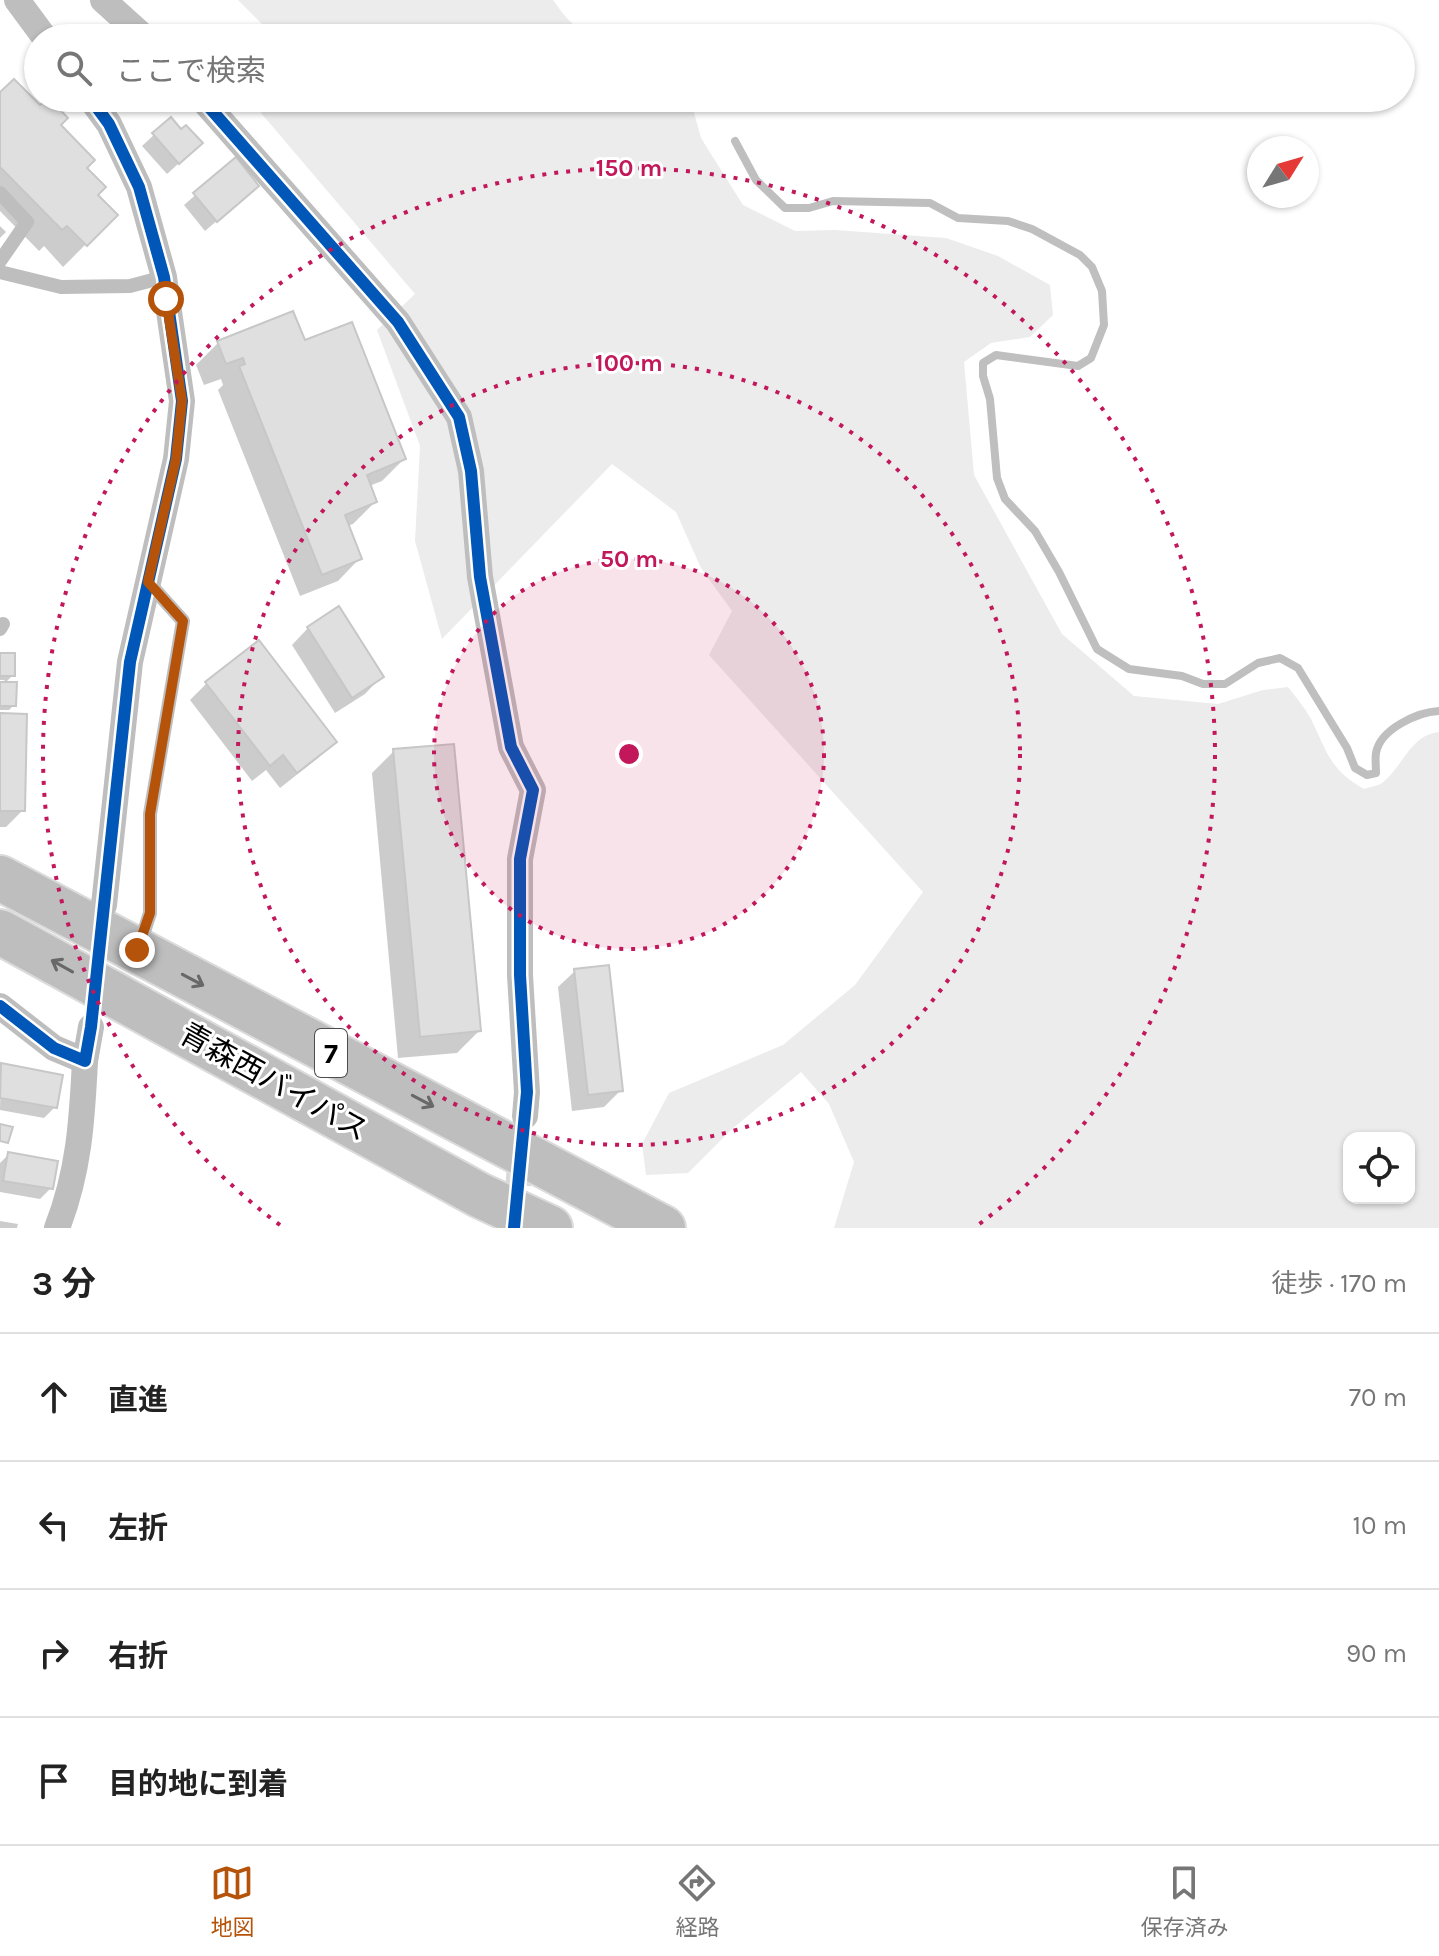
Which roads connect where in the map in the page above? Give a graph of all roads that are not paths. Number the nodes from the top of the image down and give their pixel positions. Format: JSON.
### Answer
{"nodes":[{"id":1,"x":17,"y":0,"type":"edge"},
{"id":2,"x":103,"y":0,"type":"edge"},
{"id":3,"x":35,"y":24,"type":"edge"},
{"id":4,"x":130,"y":24,"type":"edge"},
{"id":5,"x":100,"y":112,"type":"edge"},
{"id":6,"x":213,"y":112,"type":"edge"},
{"id":7,"x":0,"y":193,"type":"edge"},
{"id":8,"x":0,"y":261,"type":"edge"},
{"id":9,"x":0,"y":272,"type":"edge"},
{"id":10,"x":164,"y":277,"type":"junction"},
{"id":11,"x":148,"y":582,"type":"junction"},
{"id":12,"x":0,"y":878,"type":"edge"},
{"id":13,"x":104,"y":905,"type":"dead end"},
{"id":14,"x":0,"y":932,"type":"edge"},
{"id":15,"x":137,"y":950,"type":"junction"},
{"id":16,"x":0,"y":1006,"type":"edge"},
{"id":17,"x":91,"y":1027,"type":"dead end"},
{"id":18,"x":85,"y":1061,"type":"junction"},
{"id":19,"x":525,"y":1116,"type":"tunnel mouth"},
{"id":20,"x":479,"y":1195,"type":"junction"},
{"id":21,"x":57,"y":1228,"type":"edge"},
{"id":22,"x":536,"y":1228,"type":"edge"},
{"id":23,"x":550,"y":1228,"type":"edge"},
{"id":24,"x":663,"y":1228,"type":"edge"}],
"edges":[{"from":1,"to":3,"type":"street"},
{"from":2,"to":4,"type":"street"},
{"from":5,"to":10,"type":"street"},
{"from":6,"to":19,"type":"street"},
{"from":7,"to":8,"type":"lane"},
{"from":9,"to":10,"type":"lane"},
{"from":10,"to":11,"type":"street"},
{"from":11,"to":13,"type":"street"},
{"from":11,"to":15,"type":"lane"},
{"from":12,"to":15,"type":"highway","name":"青森西バイパス","number":"7"},
{"from":20,"to":14,"type":"highway","name":"青森西バイパス","number":"7","one_way":true},
{"from":15,"to":24,"type":"highway","name":"青森西バイパス","number":"7","one_way":true},
{"from":16,"to":18,"type":"street"},
{"from":17,"to":18,"type":"street"},
{"from":18,"to":21,"type":"street"},
{"from":20,"to":22,"type":"highway"},
{"from":20,"to":23,"type":"highway","name":"青森西バイパス","number":"7"}]}
